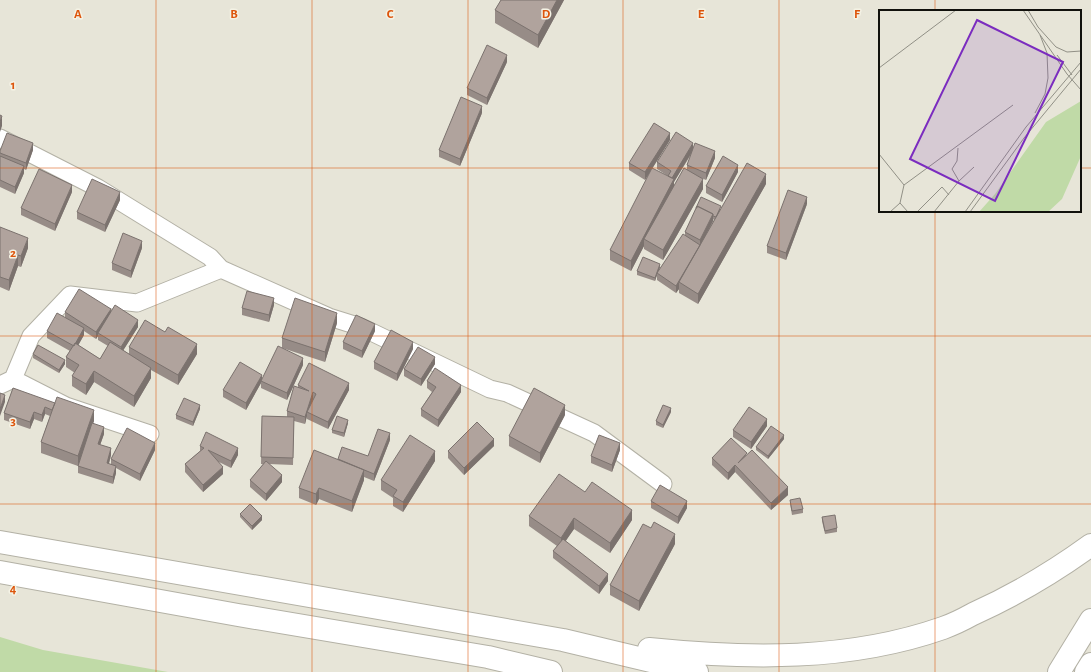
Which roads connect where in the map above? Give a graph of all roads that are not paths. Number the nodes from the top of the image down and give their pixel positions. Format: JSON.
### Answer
{"nodes":[{"id":1,"x":0,"y":138,"type":"edge"},
{"id":2,"x":220,"y":268,"type":"junction"},
{"id":3,"x":6,"y":382,"type":"edge"},
{"id":4,"x":150,"y":434,"type":"dead end"},
{"id":5,"x":663,"y":484,"type":"dead end"},
{"id":6,"x":0,"y":542,"type":"edge"},
{"id":7,"x":1091,"y":545,"type":"edge"},
{"id":8,"x":0,"y":572,"type":"edge"},
{"id":9,"x":1091,"y":620,"type":"edge"},
{"id":10,"x":563,"y":640,"type":"junction"},
{"id":11,"x":1091,"y":664,"type":"edge"},
{"id":12,"x":551,"y":672,"type":"edge"},
{"id":13,"x":697,"y":672,"type":"edge"},
{"id":14,"x":1059,"y":672,"type":"edge"},
{"id":15,"x":1086,"y":672,"type":"edge"}],
"edges":[{"from":1,"to":2,"type":"street"},
{"from":2,"to":3,"type":"street"},
{"from":2,"to":5,"type":"street"},
{"from":3,"to":4,"type":"street"},
{"from":6,"to":10,"type":"highway"},
{"from":7,"to":10,"type":"highway"},
{"from":8,"to":12,"type":"highway"},
{"from":9,"to":14,"type":"highway"},
{"from":10,"to":13,"type":"highway"},
{"from":11,"to":15,"type":"highway"}]}
